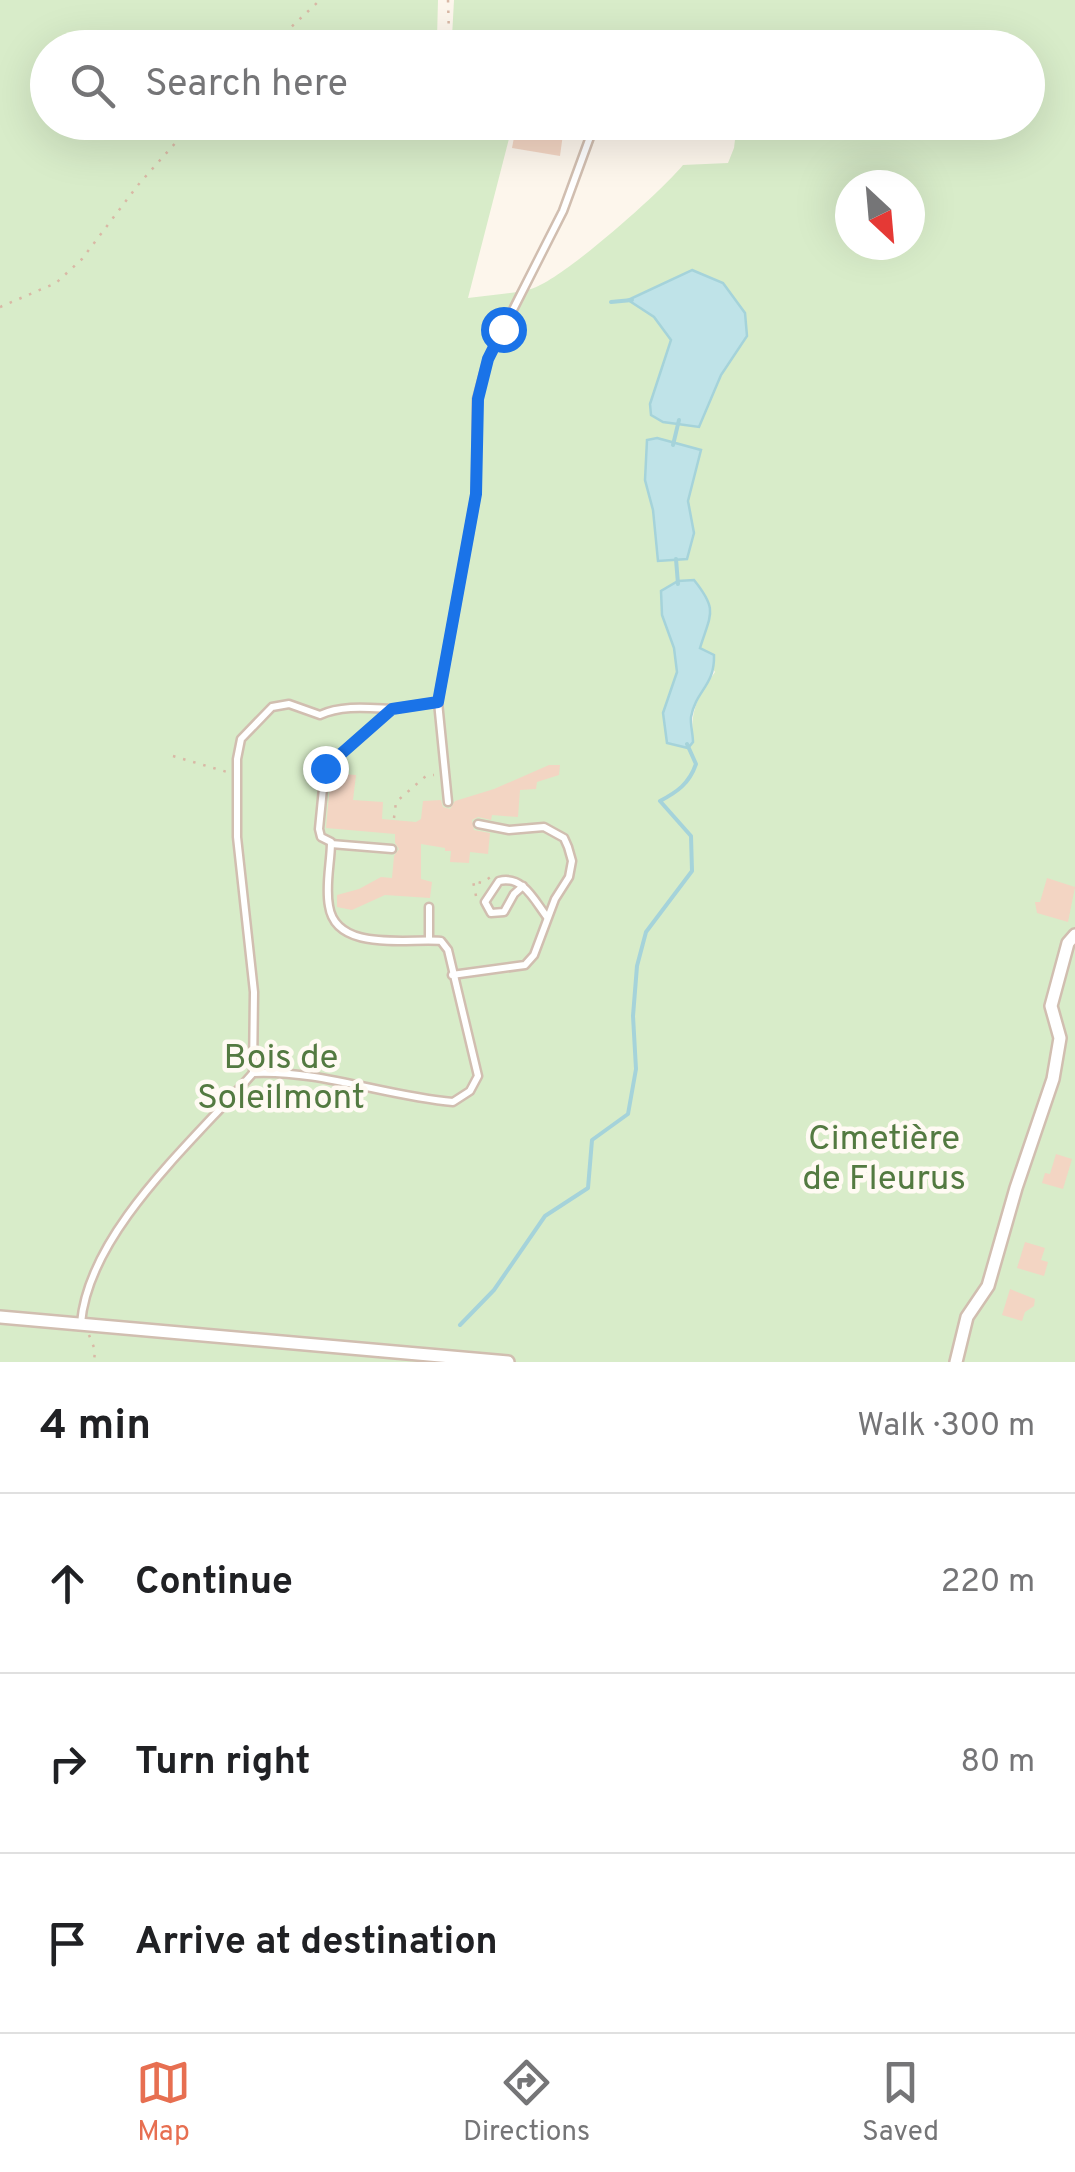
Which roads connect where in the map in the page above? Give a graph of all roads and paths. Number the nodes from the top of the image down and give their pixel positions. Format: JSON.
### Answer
{"nodes":[{"id":1,"x":320,"y":0,"type":"edge"},
{"id":2,"x":448,"y":0,"type":"edge"},
{"id":3,"x":288,"y":30,"type":"edge"},
{"id":4,"x":449,"y":30,"type":"edge"},
{"id":5,"x":178,"y":140,"type":"edge"},
{"id":6,"x":589,"y":140,"type":"edge"},
{"id":7,"x":0,"y":308,"type":"edge"},
{"id":8,"x":438,"y":702,"type":"junction"},
{"id":9,"x":392,"y":709,"type":"junction"},
{"id":10,"x":172,"y":756,"type":"dead end"},
{"id":11,"x":445,"y":773,"type":"junction"},
{"id":12,"x":238,"y":776,"type":"junction"},
{"id":13,"x":448,"y":802,"type":"dead end"},
{"id":14,"x":394,"y":818,"type":"dead end"},
{"id":15,"x":478,"y":824,"type":"dead end"},
{"id":16,"x":331,"y":844,"type":"junction"},
{"id":17,"x":392,"y":849,"type":"dead end"},
{"id":18,"x":503,"y":878,"type":"junction"},
{"id":19,"x":523,"y":886,"type":"junction"},
{"id":20,"x":484,"y":902,"type":"junction"},
{"id":21,"x":429,"y":907,"type":"dead end"},
{"id":22,"x":548,"y":918,"type":"junction"},
{"id":23,"x":1075,"y":935,"type":"edge"},
{"id":24,"x":429,"y":940,"type":"junction"},
{"id":25,"x":452,"y":974,"type":"junction"},
{"id":26,"x":253,"y":1073,"type":"junction"},
{"id":27,"x":0,"y":1317,"type":"edge"},
{"id":28,"x":81,"y":1324,"type":"junction"},
{"id":29,"x":94,"y":1362,"type":"edge"},
{"id":30,"x":508,"y":1362,"type":"edge"},
{"id":31,"x":956,"y":1362,"type":"edge"}],
"edges":[{"from":1,"to":3,"type":"path"},
{"from":2,"to":4,"type":"path"},
{"from":5,"to":7,"type":"path"},
{"from":6,"to":8,"type":"lane"},
{"from":8,"to":9,"type":"lane"},
{"from":8,"to":11,"type":"lane"},
{"from":9,"to":12,"type":"lane"},
{"from":9,"to":16,"type":"lane"},
{"from":10,"to":12,"type":"path"},
{"from":11,"to":13,"type":"lane"},
{"from":11,"to":14,"type":"path"},
{"from":12,"to":26,"type":"lane"},
{"from":15,"to":22,"type":"lane"},
{"from":16,"to":17,"type":"lane"},
{"from":16,"to":24,"type":"lane"},
{"from":18,"to":19,"type":"lane"},
{"from":18,"to":20,"type":"lane"},
{"from":18,"to":20,"type":"path"},
{"from":19,"to":20,"type":"lane"},
{"from":19,"to":22,"type":"lane"},
{"from":21,"to":24,"type":"lane"},
{"from":22,"to":25,"type":"lane"},
{"from":23,"to":31,"type":"street"},
{"from":24,"to":25,"type":"lane"},
{"from":25,"to":26,"type":"lane"},
{"from":26,"to":28,"type":"lane"},
{"from":27,"to":28,"type":"street"},
{"from":28,"to":29,"type":"path"},
{"from":28,"to":30,"type":"street"}]}
